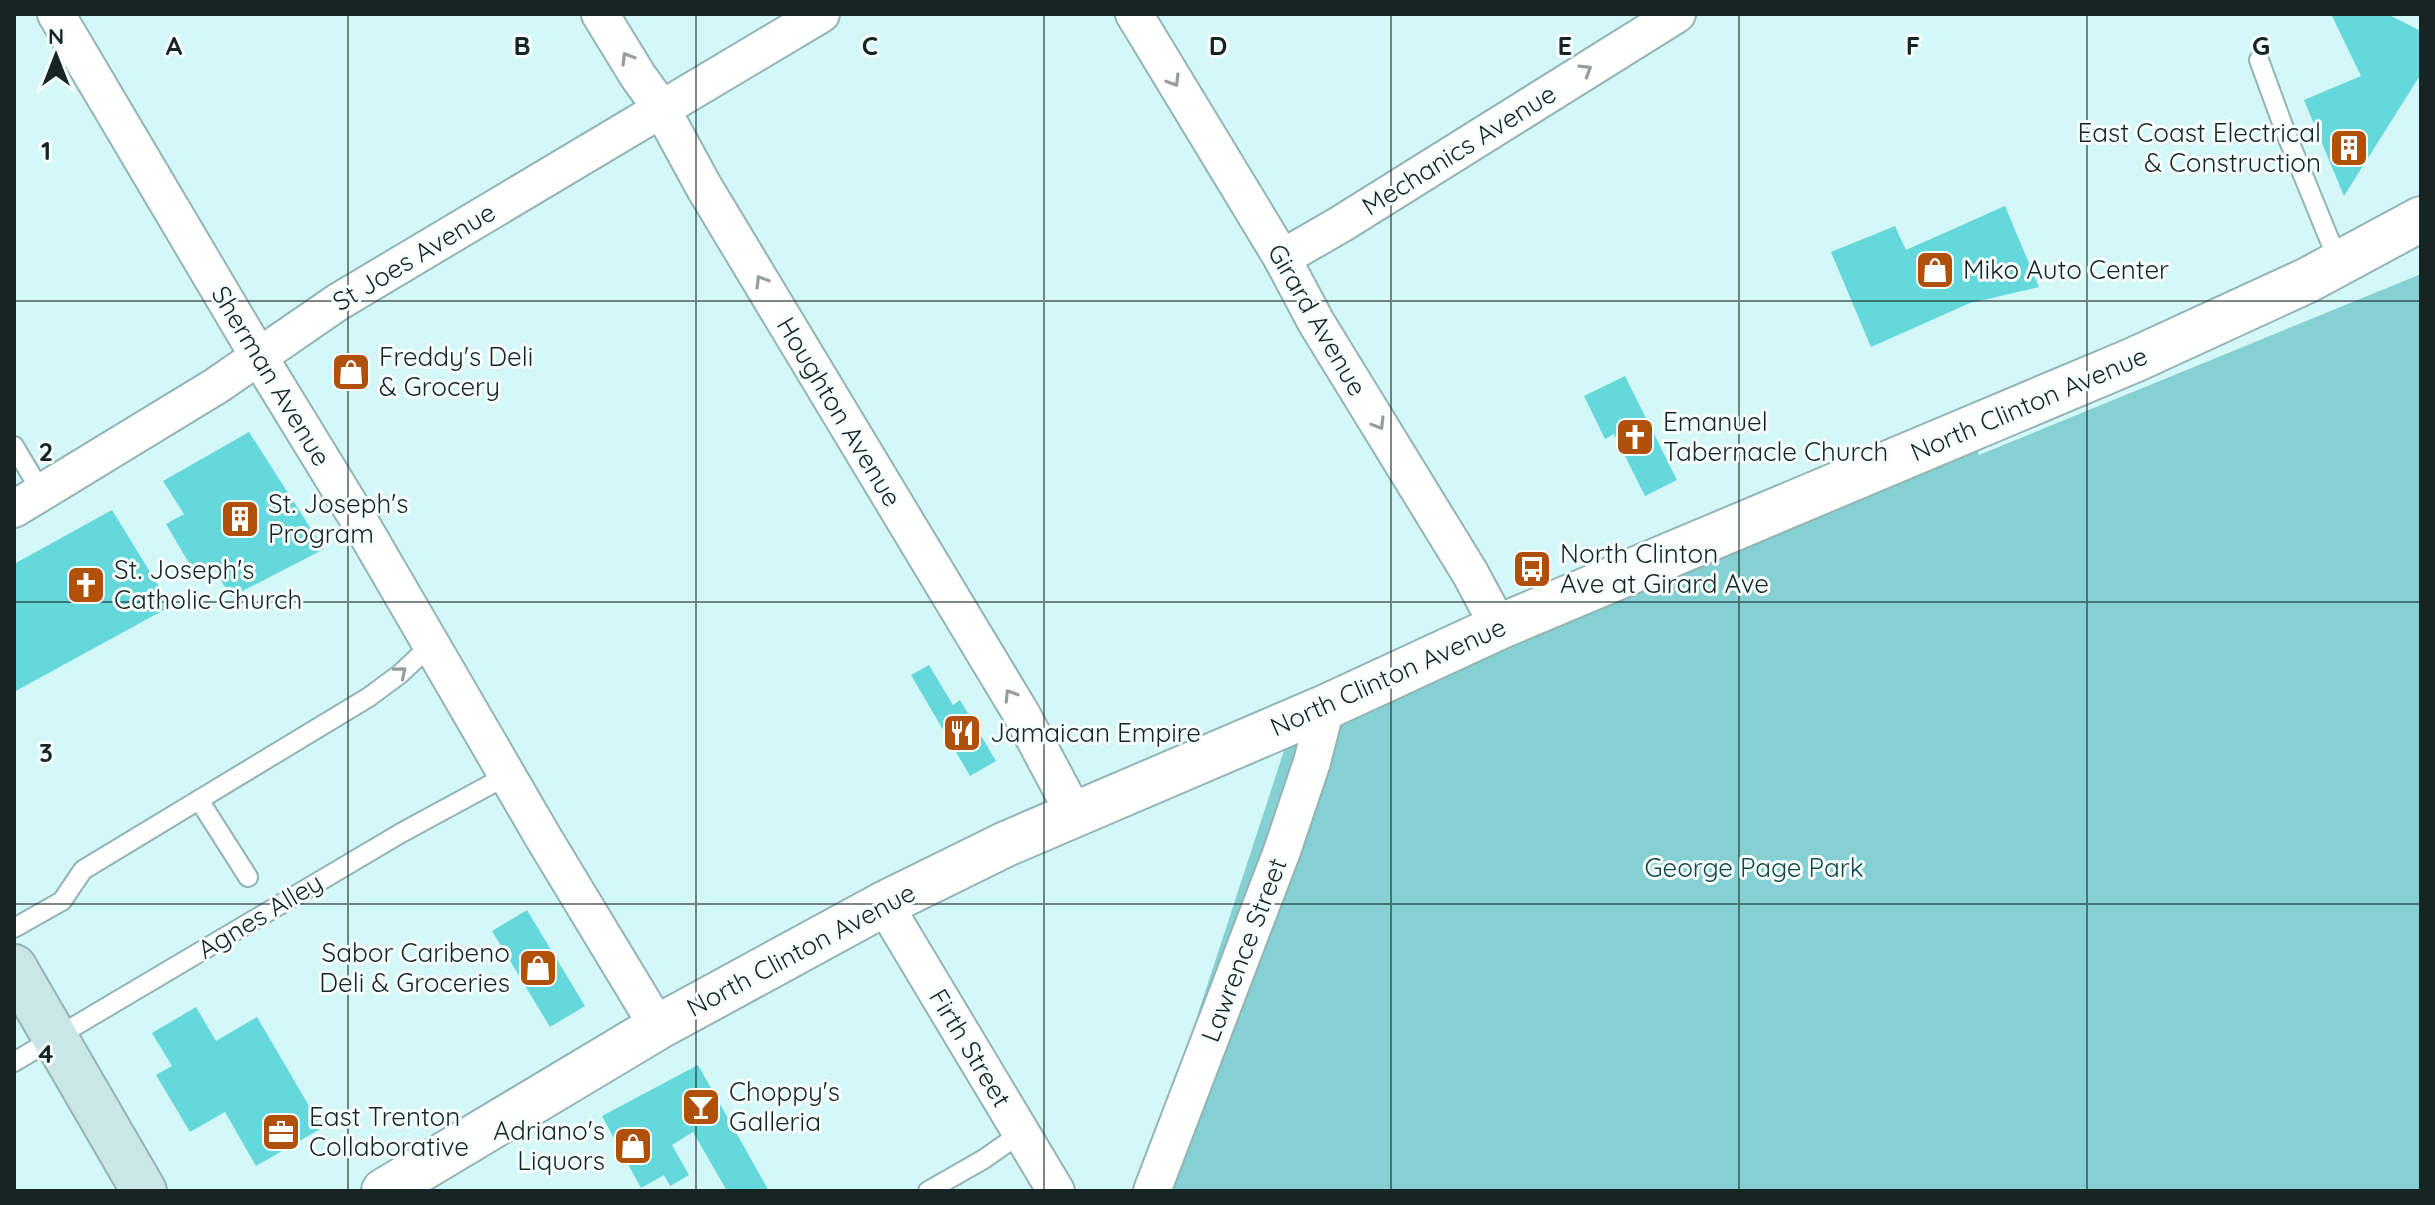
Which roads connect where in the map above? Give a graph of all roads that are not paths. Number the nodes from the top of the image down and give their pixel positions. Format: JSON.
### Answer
{"nodes":[{"id":1,"x":56,"y":14,"type":"edge"},
{"id":2,"x":600,"y":14,"type":"edge"},
{"id":3,"x":821,"y":14,"type":"edge"},
{"id":4,"x":1134,"y":14,"type":"edge"},
{"id":5,"x":1677,"y":14,"type":"edge"},
{"id":6,"x":2259,"y":60,"type":"dead end"},
{"id":7,"x":661,"y":108,"type":"junction"},
{"id":8,"x":2421,"y":219,"type":"edge"},
{"id":9,"x":1282,"y":258,"type":"junction"},
{"id":10,"x":2339,"y":263,"type":"junction"},
{"id":11,"x":259,"y":357,"type":"junction"},
{"id":12,"x":14,"y":446,"type":"edge"},
{"id":13,"x":28,"y":501,"type":"edge"},
{"id":14,"x":1499,"y":627,"type":"junction"},
{"id":15,"x":431,"y":645,"type":"junction"},
{"id":16,"x":1326,"y":707,"type":"junction"},
{"id":17,"x":508,"y":775,"type":"junction"},
{"id":18,"x":199,"y":800,"type":"junction"},
{"id":19,"x":1074,"y":813,"type":"junction"},
{"id":20,"x":248,"y":877,"type":"dead end"},
{"id":21,"x":884,"y":904,"type":"junction"},
{"id":22,"x":14,"y":928,"type":"edge"},
{"id":23,"x":14,"y":967,"type":"edge"},
{"id":24,"x":658,"y":1027,"type":"junction"},
{"id":25,"x":54,"y":1038,"type":"junction"},
{"id":26,"x":14,"y":1062,"type":"edge"},
{"id":27,"x":1021,"y":1133,"type":"junction"},
{"id":28,"x":144,"y":1191,"type":"edge"},
{"id":29,"x":384,"y":1191,"type":"edge"},
{"id":30,"x":928,"y":1191,"type":"edge"},
{"id":31,"x":1056,"y":1191,"type":"edge"},
{"id":32,"x":1152,"y":1191,"type":"edge"}],
"edges":[{"from":1,"to":11,"type":"street","name":"Sherman Avenue"},
{"from":7,"to":2,"type":"street","name":"Houghton Avenue","one_way":true},
{"from":3,"to":7,"type":"street","name":"St Joes Avenue"},
{"from":4,"to":9,"type":"street","name":"Girard Avenue","one_way":true},
{"from":9,"to":5,"type":"street","name":"Mechanics Avenue","one_way":true},
{"from":6,"to":10,"type":"lane"},
{"from":7,"to":11,"type":"street","name":"St Joes Avenue"},
{"from":19,"to":7,"type":"street","name":"Houghton Avenue","one_way":true},
{"from":8,"to":10,"type":"street","name":"North Clinton Avenue"},
{"from":9,"to":14,"type":"street","name":"Girard Avenue","one_way":true},
{"from":10,"to":14,"type":"street","name":"North Clinton Avenue"},
{"from":11,"to":13,"type":"street","name":"St Joes Avenue"},
{"from":11,"to":15,"type":"street","name":"Sherman Avenue"},
{"from":12,"to":13,"type":"lane"},
{"from":14,"to":16,"type":"street","name":"North Clinton Avenue"},
{"from":15,"to":17,"type":"street","name":"Sherman Avenue"},
{"from":18,"to":15,"type":"lane","one_way":true},
{"from":16,"to":19,"type":"street","name":"North Clinton Avenue"},
{"from":16,"to":32,"type":"street","name":"Lawrence Street"},
{"from":17,"to":24,"type":"street","name":"Sherman Avenue"},
{"from":17,"to":25,"type":"lane","name":"Agnes Alley"},
{"from":18,"to":20,"type":"lane"},
{"from":18,"to":22,"type":"lane"},
{"from":19,"to":21,"type":"street","name":"North Clinton Avenue"},
{"from":21,"to":24,"type":"street","name":"North Clinton Avenue"},
{"from":21,"to":27,"type":"street","name":"Firth Street"},
{"from":23,"to":25,"type":"main road"},
{"from":24,"to":29,"type":"street","name":"North Clinton Avenue"},
{"from":25,"to":26,"type":"lane","name":"Agnes Alley"},
{"from":25,"to":28,"type":"main road"},
{"from":27,"to":30,"type":"lane"},
{"from":27,"to":31,"type":"street","name":"Firth Street"}]}
